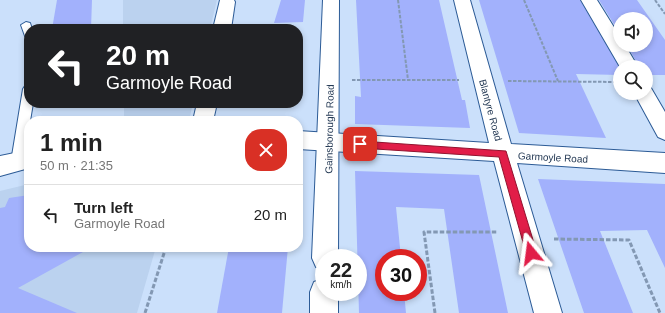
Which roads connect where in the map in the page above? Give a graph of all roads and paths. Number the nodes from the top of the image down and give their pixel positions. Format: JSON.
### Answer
{"nodes":[{"id":1,"x":331,"y":0,"type":"edge"},
{"id":2,"x":398,"y":0,"type":"edge"},
{"id":3,"x":462,"y":0,"type":"edge"},
{"id":4,"x":524,"y":0,"type":"edge"},
{"id":5,"x":589,"y":0,"type":"edge"},
{"id":6,"x":655,"y":0,"type":"edge"},
{"id":7,"x":227,"y":2,"type":"dead end"},
{"id":8,"x":665,"y":14,"type":"edge"},
{"id":9,"x":223,"y":24,"type":"edge"},
{"id":10,"x":625,"y":60,"type":"edge"},
{"id":11,"x":408,"y":80,"type":"dead end"},
{"id":12,"x":558,"y":81,"type":"dead end"},
{"id":13,"x":648,"y":100,"type":"edge"},
{"id":14,"x":24,"y":117,"type":"edge"},
{"id":15,"x":665,"y":131,"type":"edge"},
{"id":16,"x":303,"y":140,"type":"edge"},
{"id":17,"x":329,"y":142,"type":"junction"},
{"id":18,"x":503,"y":154,"type":"junction"},
{"id":19,"x":16,"y":162,"type":"edge"},
{"id":20,"x":665,"y":163,"type":"edge"},
{"id":21,"x":526,"y":235,"type":"junction"},
{"id":22,"x":325,"y":249,"type":"edge"},
{"id":23,"x":164,"y":252,"type":"edge"},
{"id":24,"x":324,"y":301,"type":"edge"},
{"id":25,"x":145,"y":313,"type":"edge"},
{"id":26,"x":324,"y":313,"type":"edge"},
{"id":27,"x":435,"y":313,"type":"edge"},
{"id":28,"x":548,"y":313,"type":"edge"},
{"id":29,"x":660,"y":313,"type":"edge"}],
"edges":[{"from":1,"to":17,"type":"street","name":"Gainsborough Road"},
{"from":2,"to":11,"type":"path"},
{"from":3,"to":18,"type":"street","name":"Blantyre Road"},
{"from":4,"to":12,"type":"path"},
{"from":5,"to":10,"type":"street"},
{"from":6,"to":8,"type":"path"},
{"from":7,"to":9,"type":"street"},
{"from":13,"to":15,"type":"street"},
{"from":14,"to":19,"type":"lane"},
{"from":16,"to":17,"type":"street","name":"Garmoyle Road"},
{"from":17,"to":18,"type":"street","name":"Garmoyle Road"},
{"from":17,"to":22,"type":"street","name":"Gainsborough Road"},
{"from":18,"to":20,"type":"street","name":"Garmoyle Road"},
{"from":18,"to":21,"type":"street","name":"Blantyre Road"},
{"from":21,"to":27,"type":"path"},
{"from":21,"to":28,"type":"street","name":"Blantyre Road"},
{"from":21,"to":29,"type":"path"},
{"from":23,"to":25,"type":"path"},
{"from":24,"to":26,"type":"street"}]}
